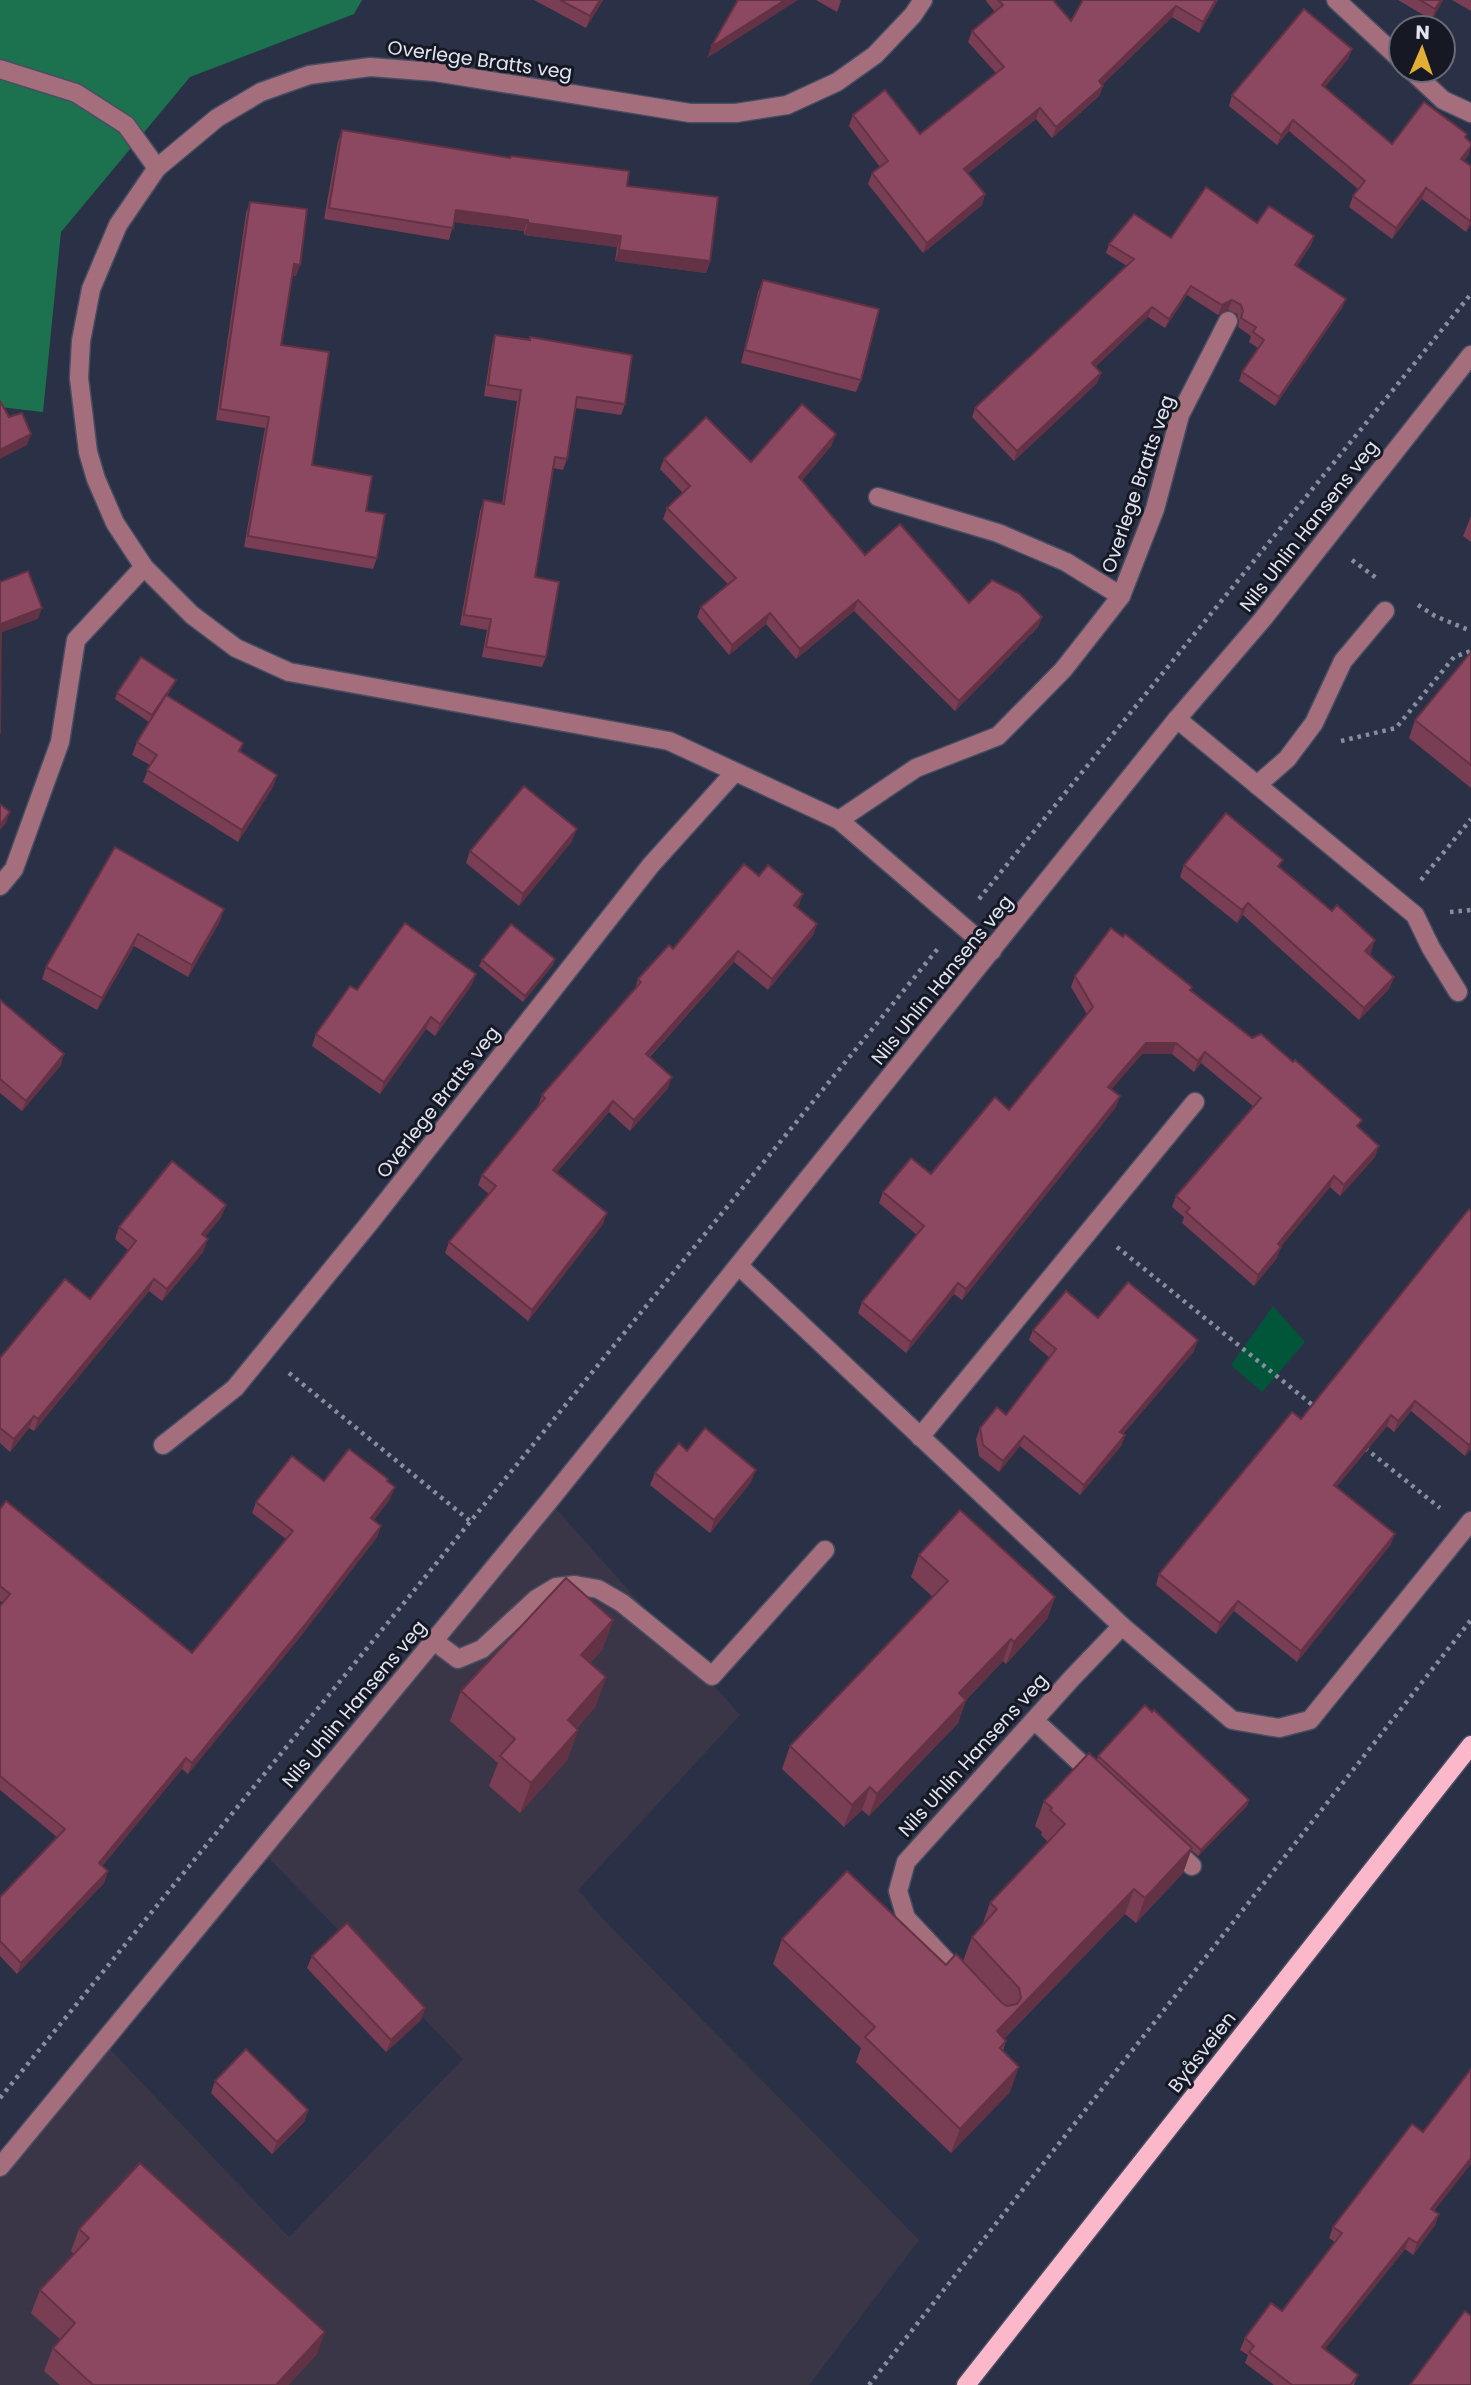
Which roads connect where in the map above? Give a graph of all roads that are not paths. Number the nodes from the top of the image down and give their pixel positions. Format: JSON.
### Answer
{"nodes":[{"id":1,"x":923,"y":0,"type":"edge"},
{"id":2,"x":1336,"y":0,"type":"edge"},
{"id":3,"x":1387,"y":48,"type":"edge"},
{"id":4,"x":0,"y":69,"type":"edge"},
{"id":5,"x":1426,"y":84,"type":"edge"},
{"id":6,"x":1471,"y":113,"type":"edge"},
{"id":7,"x":157,"y":168,"type":"junction"},
{"id":8,"x":1228,"y":321,"type":"edge"},
{"id":9,"x":1471,"y":355,"type":"edge"},
{"id":10,"x":878,"y":497,"type":"dead end"},
{"id":11,"x":144,"y":567,"type":"junction"},
{"id":12,"x":1121,"y":596,"type":"junction"},
{"id":13,"x":1385,"y":611,"type":"dead end"},
{"id":14,"x":1177,"y":719,"type":"junction"},
{"id":15,"x":734,"y":773,"type":"junction"},
{"id":16,"x":1257,"y":785,"type":"junction"},
{"id":17,"x":839,"y":820,"type":"junction"},
{"id":18,"x":0,"y":886,"type":"edge"},
{"id":19,"x":992,"y":951,"type":"junction"},
{"id":20,"x":1458,"y":992,"type":"dead end"},
{"id":21,"x":1195,"y":1102,"type":"dead end"},
{"id":22,"x":738,"y":1266,"type":"junction"},
{"id":23,"x":920,"y":1437,"type":"junction"},
{"id":24,"x":163,"y":1446,"type":"dead end"},
{"id":25,"x":1468,"y":1525,"type":"edge"},
{"id":26,"x":825,"y":1550,"type":"dead end"},
{"id":27,"x":1122,"y":1626,"type":"junction"},
{"id":28,"x":434,"y":1641,"type":"junction"},
{"id":29,"x":1034,"y":1720,"type":"junction"},
{"id":30,"x":1471,"y":1745,"type":"edge"},
{"id":31,"x":1113,"y":1793,"type":"edge"},
{"id":32,"x":1153,"y":1829,"type":"edge"},
{"id":33,"x":1192,"y":1866,"type":"edge"},
{"id":34,"x":973,"y":1989,"type":"edge"},
{"id":35,"x":0,"y":2167,"type":"edge"},
{"id":36,"x":966,"y":2385,"type":"edge"}],
"edges":[{"from":1,"to":7,"type":"street","name":"Overlege Bratts veg"},
{"from":2,"to":3,"type":"street"},
{"from":4,"to":7,"type":"street"},
{"from":5,"to":6,"type":"street"},
{"from":7,"to":11,"type":"street","name":"Overlege Bratts veg"},
{"from":8,"to":12,"type":"street","name":"Overlege Bratts veg"},
{"from":9,"to":14,"type":"street","name":"Nils Uhlin Hansens veg"},
{"from":10,"to":12,"type":"street"},
{"from":11,"to":15,"type":"street","name":"Overlege Bratts veg"},
{"from":11,"to":18,"type":"street"},
{"from":12,"to":17,"type":"street","name":"Overlege Bratts veg"},
{"from":13,"to":16,"type":"street"},
{"from":14,"to":16,"type":"street"},
{"from":14,"to":19,"type":"street","name":"Nils Uhlin Hansens veg"},
{"from":15,"to":17,"type":"street","name":"Overlege Bratts veg"},
{"from":15,"to":24,"type":"street","name":"Overlege Bratts veg"},
{"from":16,"to":20,"type":"street"},
{"from":17,"to":19,"type":"street","name":"Overlege Bratts veg"},
{"from":19,"to":22,"type":"street","name":"Nils Uhlin Hansens veg"},
{"from":21,"to":23,"type":"street"},
{"from":22,"to":23,"type":"street"},
{"from":22,"to":28,"type":"street","name":"Nils Uhlin Hansens veg"},
{"from":23,"to":27,"type":"street"},
{"from":25,"to":27,"type":"street"},
{"from":26,"to":28,"type":"street"},
{"from":27,"to":29,"type":"street","name":"Nils Uhlin Hansens veg"},
{"from":28,"to":35,"type":"street","name":"Nils Uhlin Hansens veg"},
{"from":29,"to":31,"type":"street"},
{"from":29,"to":34,"type":"street","name":"Nils Uhlin Hansens veg"},
{"from":30,"to":36,"type":"main road","name":"Byåsveien"},
{"from":32,"to":33,"type":"street"}]}
